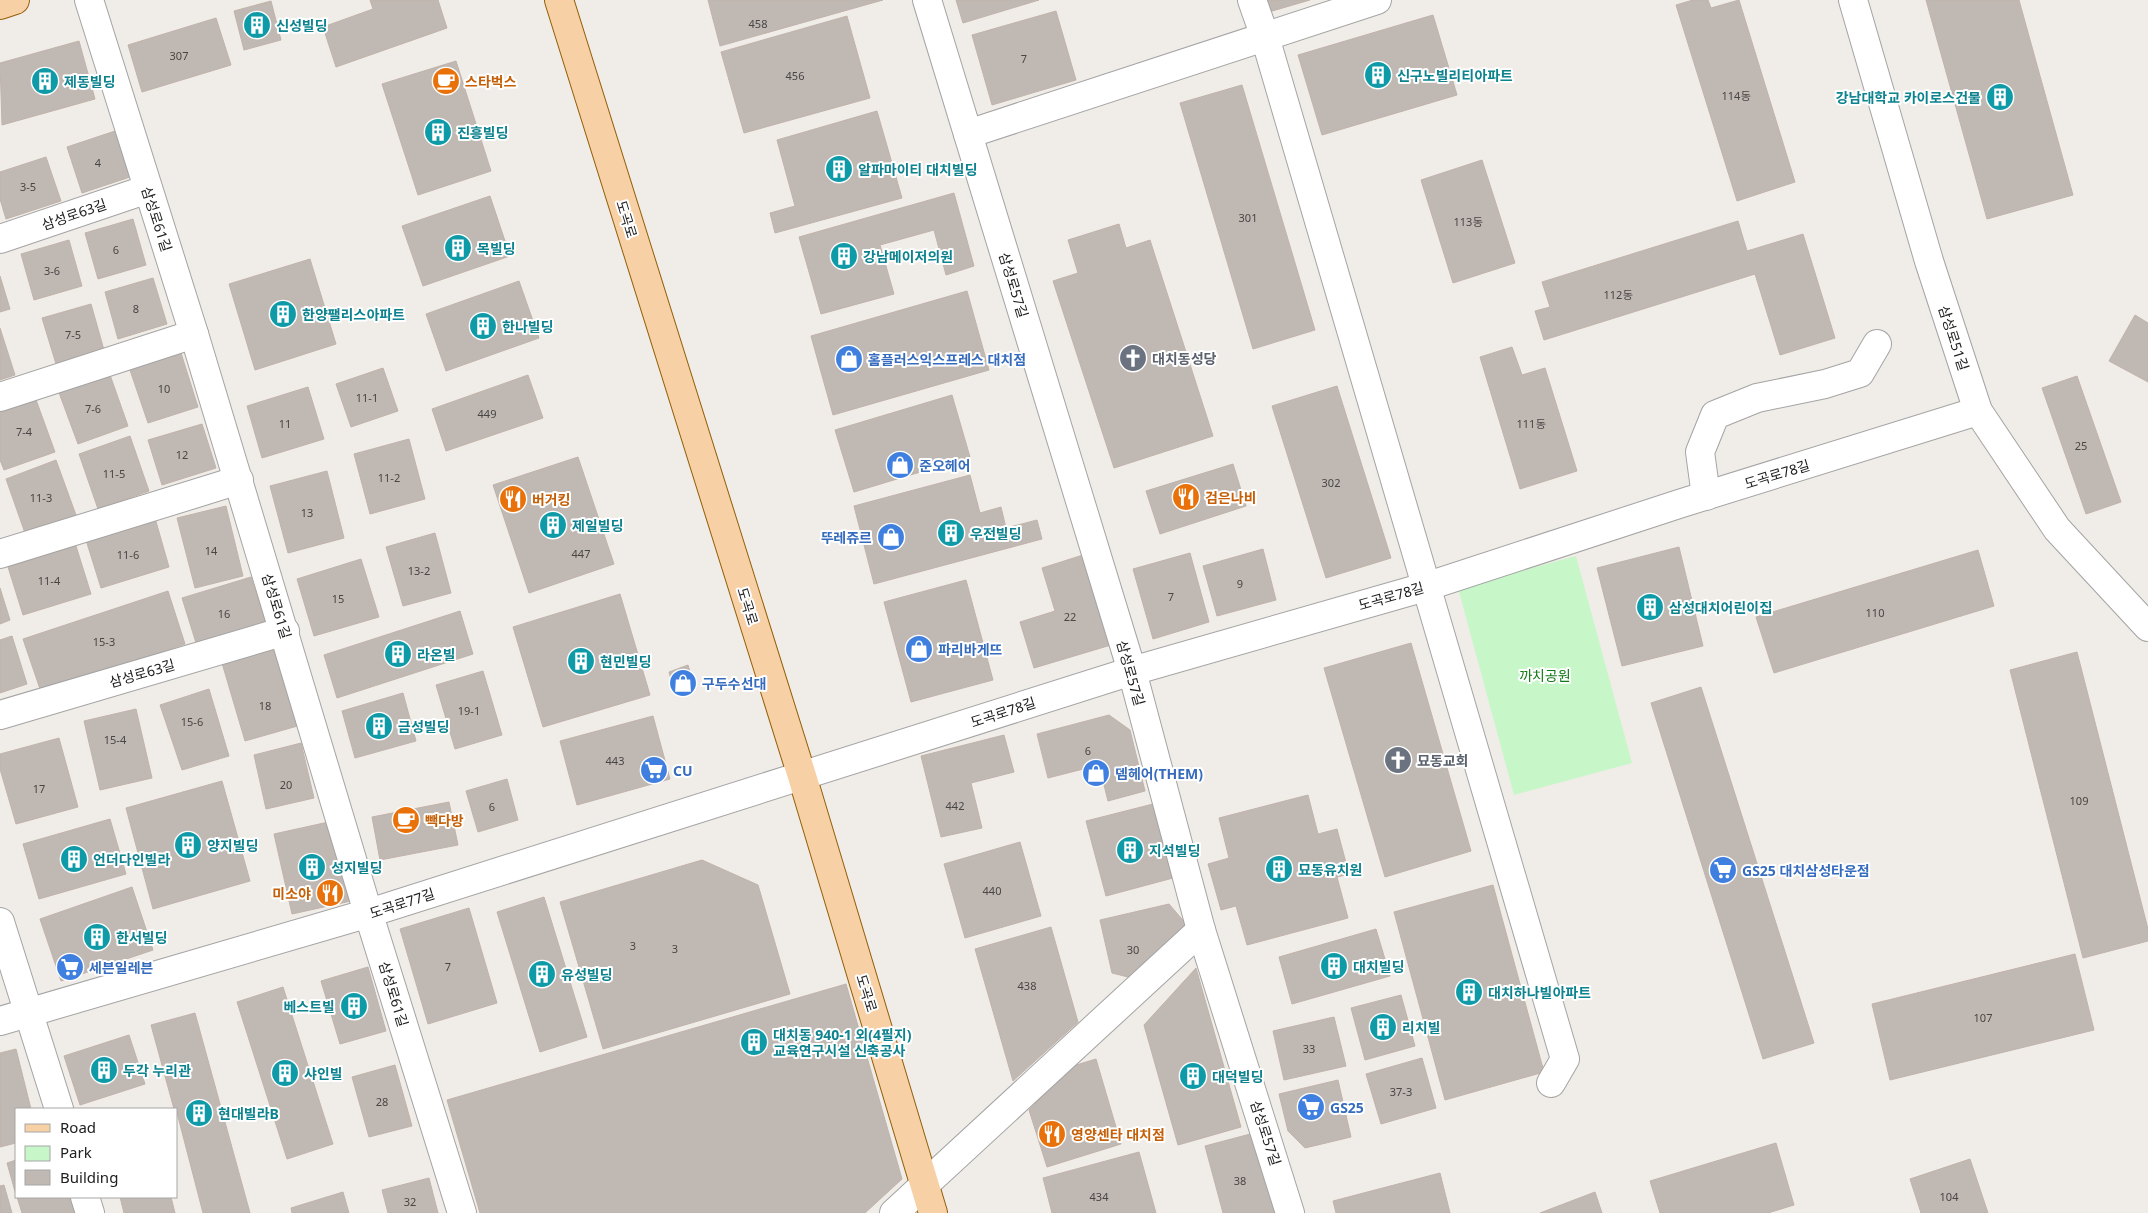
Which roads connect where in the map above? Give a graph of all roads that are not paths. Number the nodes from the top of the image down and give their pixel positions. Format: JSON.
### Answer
{"nodes":[{"id":1,"x":15,"y":0,"type":"edge"},
{"id":2,"x":89,"y":0,"type":"edge"},
{"id":3,"x":559,"y":0,"type":"edge"},
{"id":4,"x":927,"y":0,"type":"edge"},
{"id":5,"x":1252,"y":0,"type":"edge"},
{"id":6,"x":1378,"y":0,"type":"edge"},
{"id":7,"x":1853,"y":0,"type":"edge"},
{"id":8,"x":0,"y":5,"type":"edge"},
{"id":9,"x":1265,"y":37,"type":"junction"},
{"id":10,"x":968,"y":134,"type":"junction"},
{"id":11,"x":148,"y":190,"type":"junction"},
{"id":12,"x":0,"y":239,"type":"edge"},
{"id":13,"x":194,"y":334,"type":"junction"},
{"id":14,"x":1877,"y":344,"type":"dead end"},
{"id":15,"x":0,"y":397,"type":"edge"},
{"id":16,"x":1978,"y":411,"type":"junction"},
{"id":17,"x":239,"y":480,"type":"junction"},
{"id":18,"x":1706,"y":496,"type":"junction"},
{"id":19,"x":0,"y":554,"type":"edge"},
{"id":20,"x":1425,"y":586,"type":"junction"},
{"id":21,"x":2148,"y":627,"type":"edge"},
{"id":22,"x":285,"y":631,"type":"junction"},
{"id":23,"x":1132,"y":671,"type":"junction"},
{"id":24,"x":0,"y":715,"type":"edge"},
{"id":25,"x":802,"y":776,"type":"junction"},
{"id":26,"x":369,"y":913,"type":"junction"},
{"id":27,"x":0,"y":922,"type":"edge"},
{"id":28,"x":1202,"y":930,"type":"junction"},
{"id":29,"x":29,"y":1012,"type":"junction"},
{"id":30,"x":0,"y":1021,"type":"edge"},
{"id":31,"x":1551,"y":1083,"type":"dead end"},
{"id":32,"x":59,"y":1108,"type":"edge"},
{"id":33,"x":924,"y":1184,"type":"junction"},
{"id":34,"x":85,"y":1198,"type":"edge"},
{"id":35,"x":90,"y":1213,"type":"edge"},
{"id":36,"x":462,"y":1213,"type":"edge"},
{"id":37,"x":894,"y":1213,"type":"edge"},
{"id":38,"x":933,"y":1213,"type":"edge"},
{"id":39,"x":1290,"y":1213,"type":"edge"}],
"edges":[{"from":1,"to":8,"type":"main road"},
{"from":2,"to":11,"type":"street","name":"삼성로61길"},
{"from":3,"to":25,"type":"main road","name":"도곡로"},
{"from":4,"to":10,"type":"street","name":"삼성로57길"},
{"from":5,"to":9,"type":"street"},
{"from":6,"to":9,"type":"street"},
{"from":7,"to":16,"type":"street","name":"삼성로51길"},
{"from":9,"to":10,"type":"street"},
{"from":9,"to":20,"type":"street"},
{"from":10,"to":23,"type":"street","name":"삼성로57길"},
{"from":11,"to":12,"type":"street","name":"삼성로63길"},
{"from":11,"to":13,"type":"street","name":"삼성로61길"},
{"from":13,"to":15,"type":"street"},
{"from":13,"to":17,"type":"street","name":"삼성로61길"},
{"from":14,"to":18,"type":"street"},
{"from":16,"to":18,"type":"street","name":"도곡로78길"},
{"from":16,"to":21,"type":"street","name":"삼성로51길"},
{"from":17,"to":19,"type":"street"},
{"from":17,"to":22,"type":"street","name":"삼성로61길"},
{"from":18,"to":20,"type":"street","name":"도곡로78길"},
{"from":20,"to":23,"type":"street","name":"도곡로78길"},
{"from":20,"to":31,"type":"street"},
{"from":22,"to":24,"type":"street","name":"삼성로63길"},
{"from":22,"to":26,"type":"street","name":"삼성로61길"},
{"from":23,"to":25,"type":"street","name":"도곡로78길"},
{"from":23,"to":28,"type":"street","name":"삼성로57길"},
{"from":25,"to":26,"type":"street","name":"도곡로77길"},
{"from":25,"to":33,"type":"main road","name":"도곡로"},
{"from":26,"to":29,"type":"street","name":"도곡로77길"},
{"from":26,"to":36,"type":"street","name":"삼성로61길"},
{"from":27,"to":29,"type":"street"},
{"from":28,"to":33,"type":"street"},
{"from":28,"to":39,"type":"street","name":"삼성로57길"},
{"from":29,"to":30,"type":"street","name":"도곡로77길"},
{"from":29,"to":32,"type":"street"},
{"from":33,"to":37,"type":"street"},
{"from":33,"to":38,"type":"main road","name":"도곡로"},
{"from":34,"to":35,"type":"street"}]}
